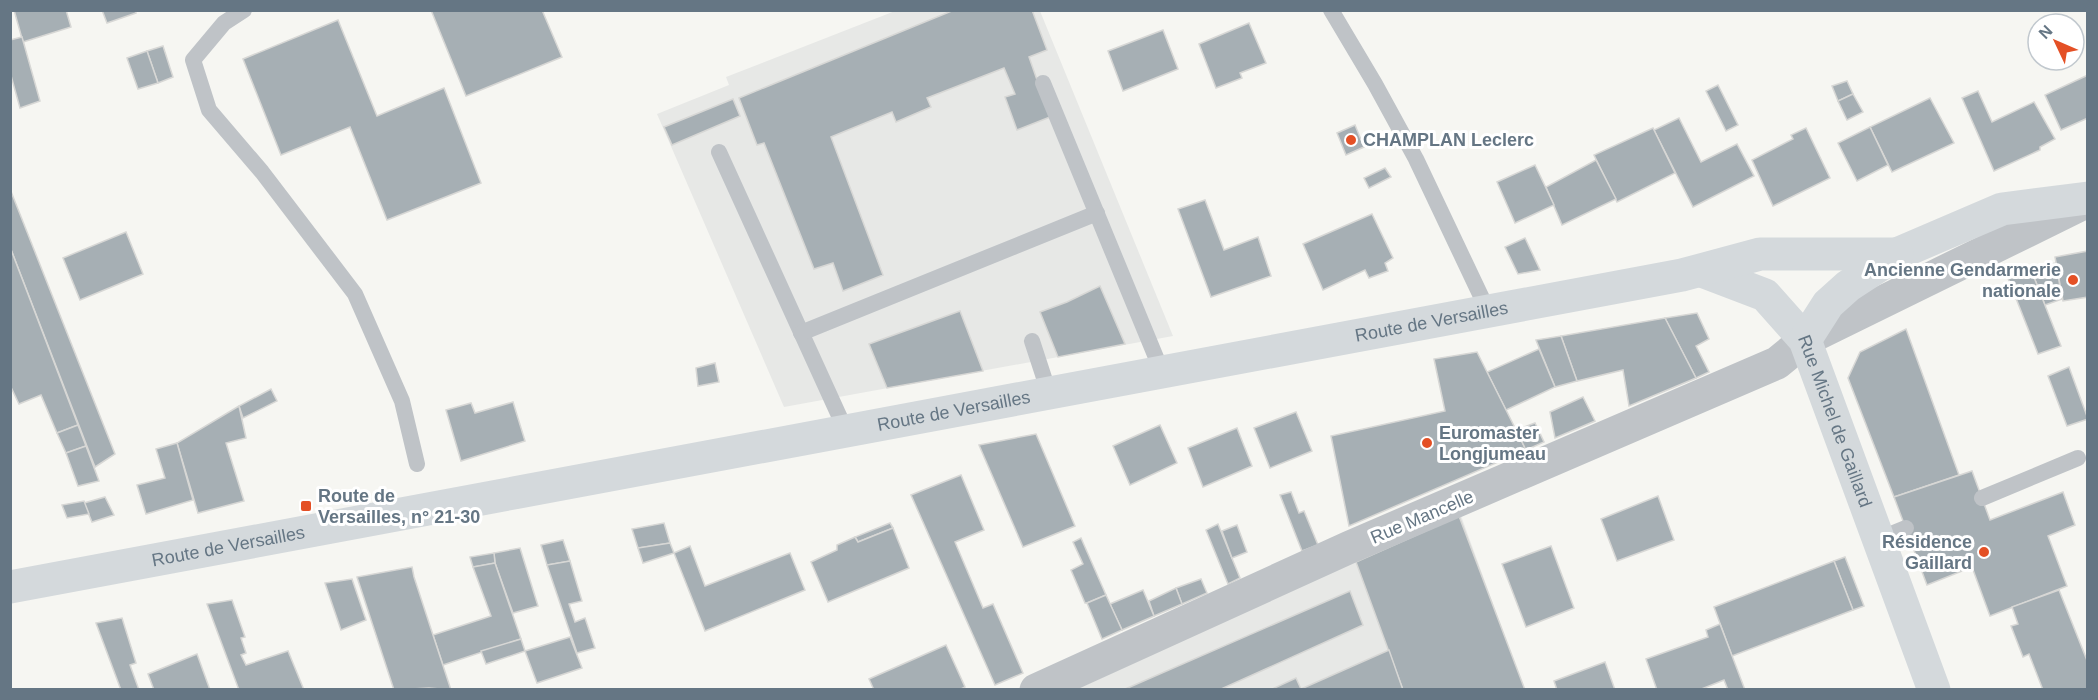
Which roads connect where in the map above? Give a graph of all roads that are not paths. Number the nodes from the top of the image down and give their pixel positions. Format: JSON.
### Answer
{"nodes":[{"id":1,"x":244,"y":10,"type":"edge"},
{"id":2,"x":1331,"y":10,"type":"edge"},
{"id":3,"x":1043,"y":83,"type":"dead end"},
{"id":4,"x":719,"y":152,"type":"dead end"},
{"id":5,"x":2088,"y":199,"type":"edge"},
{"id":6,"x":1097,"y":213,"type":"junction"},
{"id":7,"x":1897,"y":254,"type":"junction"},
{"id":8,"x":1702,"y":271,"type":"junction"},
{"id":9,"x":1488,"y":311,"type":"junction"},
{"id":10,"x":801,"y":333,"type":"junction"},
{"id":11,"x":1805,"y":340,"type":"junction"},
{"id":12,"x":1032,"y":341,"type":"dead end"},
{"id":13,"x":1162,"y":372,"type":"junction"},
{"id":14,"x":1049,"y":393,"type":"junction"},
{"id":15,"x":846,"y":431,"type":"junction"},
{"id":16,"x":2078,"y":458,"type":"dead end"},
{"id":17,"x":417,"y":464,"type":"dead end"},
{"id":18,"x":1982,"y":498,"type":"dead end"},
{"id":19,"x":10,"y":587,"type":"edge"},
{"id":20,"x":1036,"y":690,"type":"edge"},
{"id":21,"x":1935,"y":690,"type":"edge"}],
"edges":[{"from":1,"to":17,"type":"lane"},
{"from":2,"to":9,"type":"lane"},
{"from":3,"to":6,"type":"lane"},
{"from":4,"to":10,"type":"lane"},
{"from":5,"to":7,"type":"main road","name":"Route de Versailles"},
{"from":5,"to":11,"type":"street","name":"Rue Mancelle"},
{"from":6,"to":10,"type":"lane"},
{"from":6,"to":13,"type":"lane"},
{"from":7,"to":8,"type":"main road","name":"Route de Versailles"},
{"from":7,"to":11,"type":"main road","name":"Route de Versailles"},
{"from":8,"to":9,"type":"main road","name":"Route de Versailles"},
{"from":8,"to":11,"type":"main road","name":"Rue Michel de Gaillard"},
{"from":9,"to":13,"type":"main road","name":"Route de Versailles"},
{"from":10,"to":15,"type":"lane"},
{"from":11,"to":20,"type":"street","name":"Rue Mancelle"},
{"from":11,"to":21,"type":"main road","name":"Rue Michel de Gaillard"},
{"from":12,"to":14,"type":"lane"},
{"from":13,"to":14,"type":"main road","name":"Route de Versailles"},
{"from":14,"to":15,"type":"main road","name":"Route de Versailles"},
{"from":15,"to":19,"type":"main road","name":"Route de Versailles"},
{"from":16,"to":18,"type":"lane"}]}
